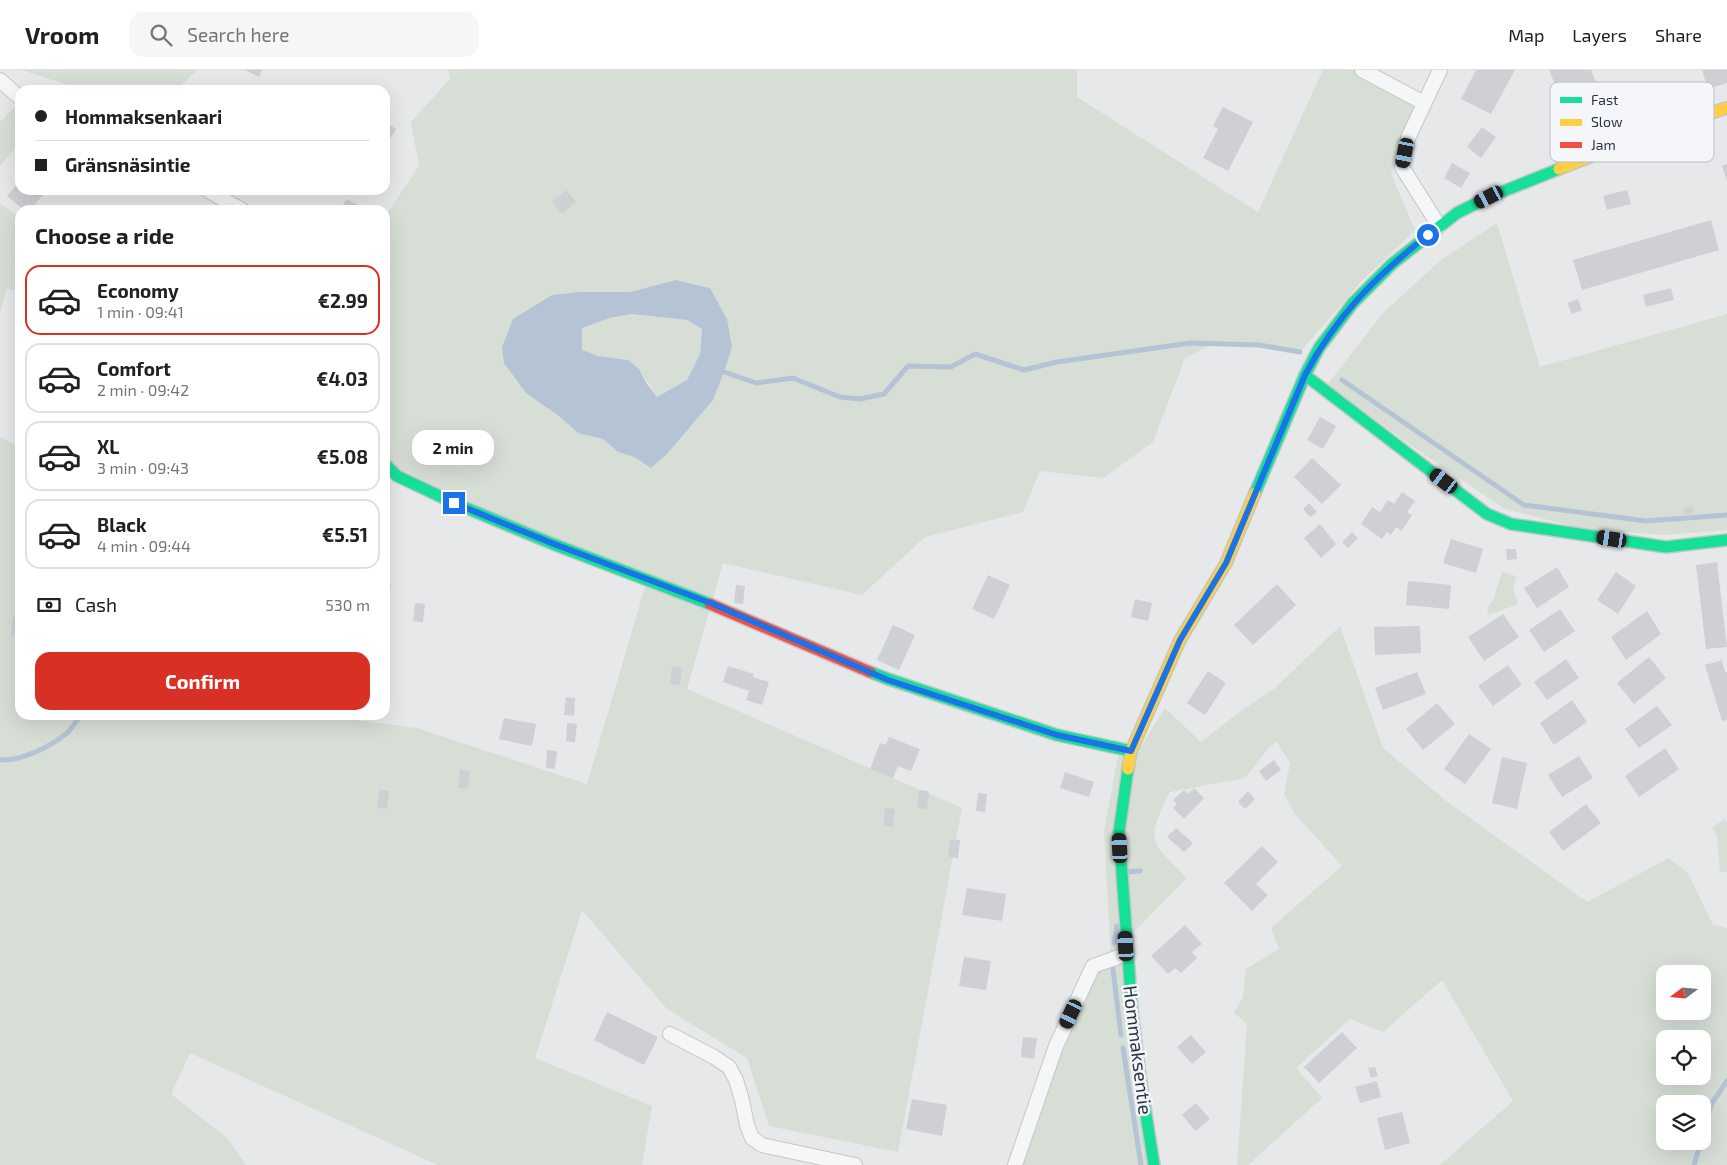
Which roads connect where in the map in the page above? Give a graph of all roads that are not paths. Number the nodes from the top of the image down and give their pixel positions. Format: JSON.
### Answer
{"nodes":[{"id":1,"x":1362,"y":70,"type":"edge"},
{"id":2,"x":1440,"y":70,"type":"edge"},
{"id":3,"x":0,"y":80,"type":"edge"},
{"id":4,"x":15,"y":94,"type":"edge"},
{"id":5,"x":1424,"y":103,"type":"junction"},
{"id":6,"x":1727,"y":108,"type":"edge"},
{"id":7,"x":1714,"y":112,"type":"edge"},
{"id":8,"x":1577,"y":162,"type":"edge"},
{"id":9,"x":216,"y":195,"type":"edge"},
{"id":10,"x":233,"y":205,"type":"edge"},
{"id":11,"x":1439,"y":226,"type":"junction"},
{"id":12,"x":1305,"y":375,"type":"junction"},
{"id":13,"x":390,"y":469,"type":"edge"},
{"id":14,"x":1727,"y":540,"type":"edge"},
{"id":15,"x":1131,"y":751,"type":"junction"},
{"id":16,"x":1127,"y":954,"type":"junction"},
{"id":17,"x":670,"y":1034,"type":"dead end"},
{"id":18,"x":855,"y":1165,"type":"edge"},
{"id":19,"x":1015,"y":1165,"type":"edge"},
{"id":20,"x":1154,"y":1165,"type":"edge"}],
"edges":[{"from":1,"to":5,"type":"street"},
{"from":2,"to":5,"type":"street"},
{"from":3,"to":4,"type":"street"},
{"from":5,"to":11,"type":"street"},
{"from":6,"to":7,"type":"street","name":"Hommaksentie"},
{"from":8,"to":11,"type":"street","name":"Hommaksentie"},
{"from":9,"to":10,"type":"street"},
{"from":11,"to":12,"type":"street","name":"Hommaksentie"},
{"from":12,"to":14,"type":"street"},
{"from":12,"to":15,"type":"street","name":"Hommaksentie"},
{"from":13,"to":15,"type":"street"},
{"from":15,"to":16,"type":"street","name":"Hommaksentie"},
{"from":16,"to":19,"type":"street"},
{"from":16,"to":20,"type":"street","name":"Hommaksentie"},
{"from":17,"to":18,"type":"street"}]}
